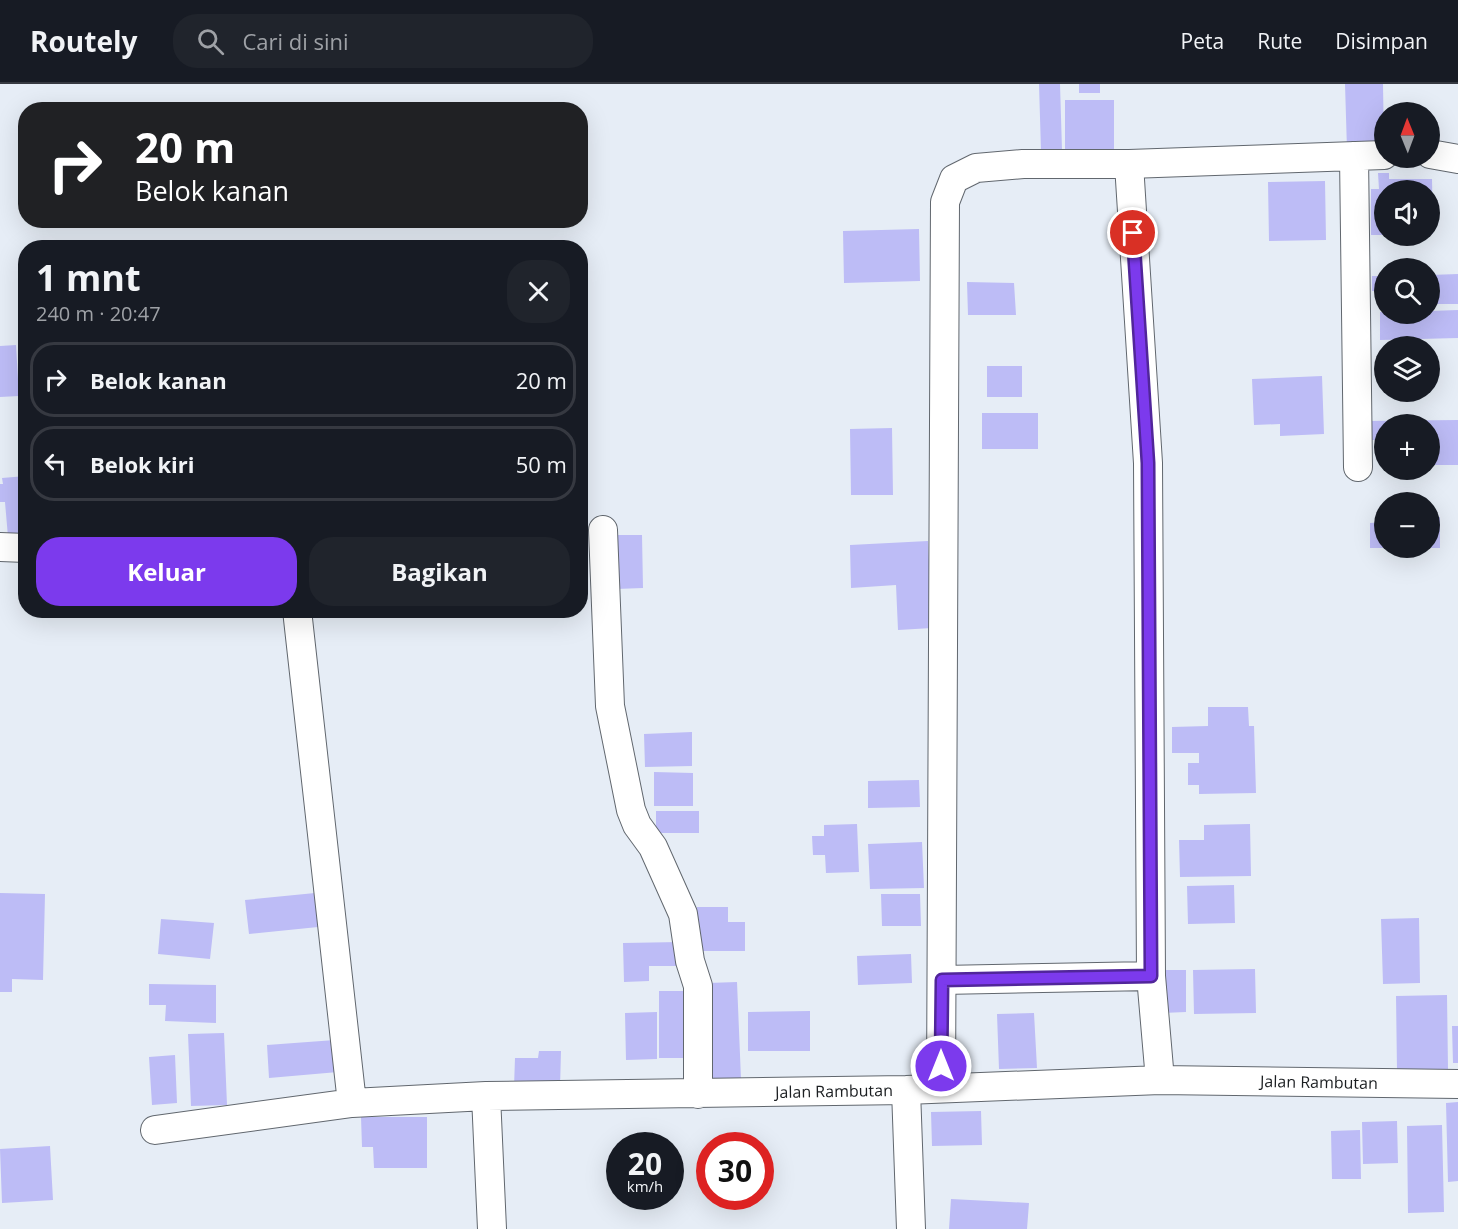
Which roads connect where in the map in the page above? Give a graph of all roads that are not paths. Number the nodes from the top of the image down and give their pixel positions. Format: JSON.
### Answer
{"nodes":[{"id":1,"x":1374,"y":155,"type":"edge"},
{"id":2,"x":1354,"y":156,"type":"junction"},
{"id":3,"x":1440,"y":156,"type":"edge"},
{"id":4,"x":1458,"y":159,"type":"edge"},
{"id":5,"x":1129,"y":164,"type":"junction"},
{"id":6,"x":1358,"y":466,"type":"dead end"},
{"id":7,"x":603,"y":530,"type":"dead end"},
{"id":8,"x":0,"y":547,"type":"edge"},
{"id":9,"x":18,"y":548,"type":"edge"},
{"id":10,"x":298,"y":618,"type":"edge"},
{"id":11,"x":1151,"y":976,"type":"junction"},
{"id":12,"x":942,"y":980,"type":"junction"},
{"id":13,"x":1160,"y":1080,"type":"junction"},
{"id":14,"x":1458,"y":1084,"type":"edge"},
{"id":15,"x":941,"y":1088,"type":"junction"},
{"id":16,"x":906,"y":1090,"type":"junction"},
{"id":17,"x":698,"y":1094,"type":"junction"},
{"id":18,"x":486,"y":1096,"type":"junction"},
{"id":19,"x":352,"y":1103,"type":"junction"},
{"id":20,"x":155,"y":1130,"type":"dead end"},
{"id":21,"x":492,"y":1229,"type":"edge"},
{"id":22,"x":911,"y":1229,"type":"edge"}],
"edges":[{"from":1,"to":2,"type":"street"},
{"from":2,"to":5,"type":"street"},
{"from":2,"to":6,"type":"street"},
{"from":3,"to":4,"type":"street"},
{"from":5,"to":11,"type":"street"},
{"from":5,"to":12,"type":"street"},
{"from":7,"to":17,"type":"street"},
{"from":8,"to":9,"type":"street"},
{"from":10,"to":19,"type":"street"},
{"from":11,"to":12,"type":"street"},
{"from":11,"to":13,"type":"street"},
{"from":12,"to":15,"type":"street"},
{"from":13,"to":14,"type":"street","name":"Jalan Rambutan"},
{"from":13,"to":15,"type":"street","name":"Jalan Rambutan"},
{"from":15,"to":16,"type":"street","name":"Jalan Rambutan"},
{"from":16,"to":17,"type":"street","name":"Jalan Rambutan"},
{"from":16,"to":22,"type":"street"},
{"from":17,"to":18,"type":"street","name":"Jalan Rambutan"},
{"from":18,"to":19,"type":"street","name":"Jalan Rambutan"},
{"from":18,"to":21,"type":"street"},
{"from":19,"to":20,"type":"street","name":"Jalan Rambutan"}]}
